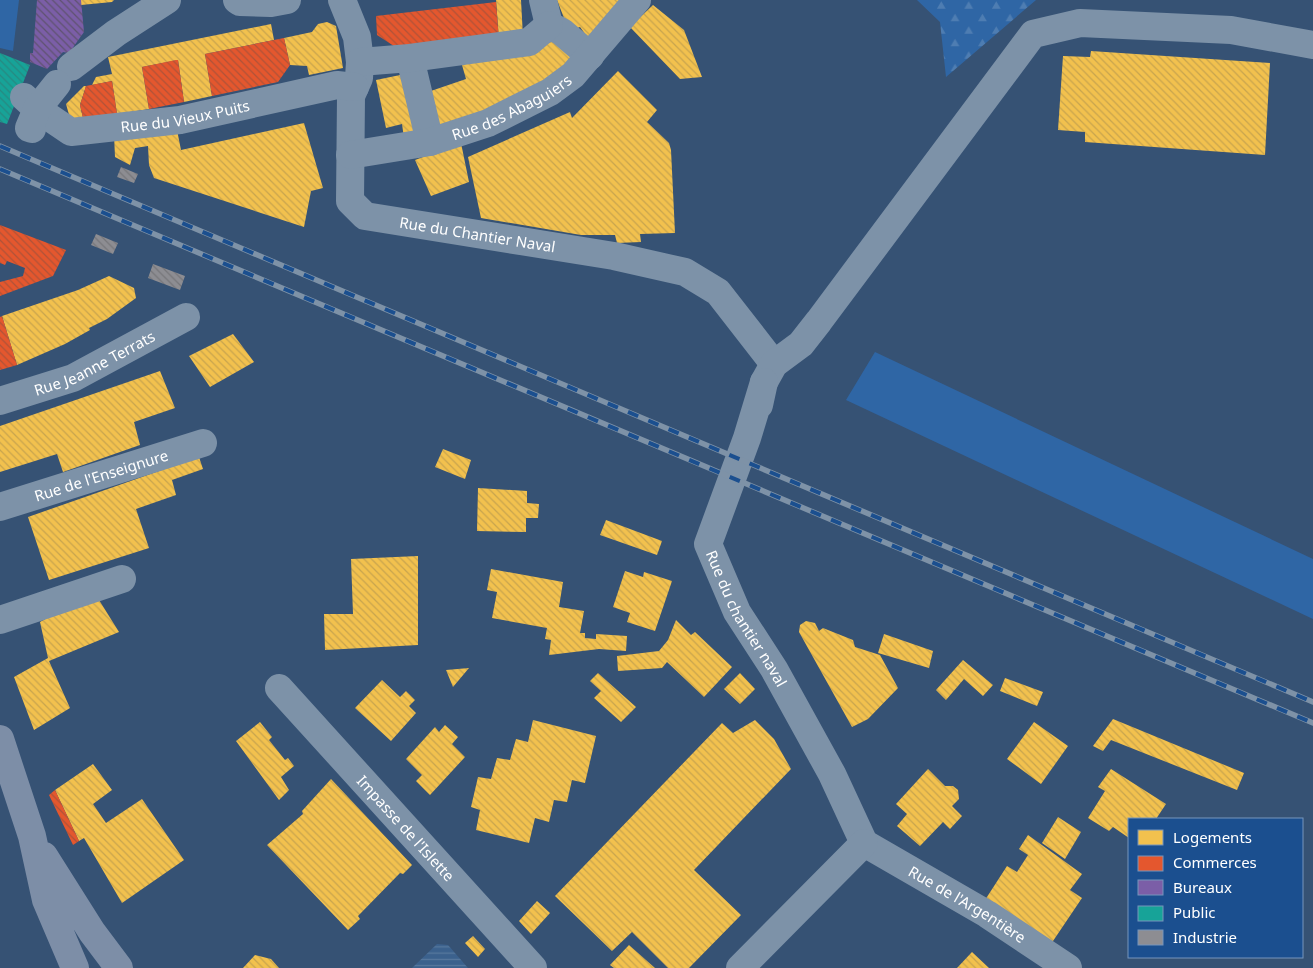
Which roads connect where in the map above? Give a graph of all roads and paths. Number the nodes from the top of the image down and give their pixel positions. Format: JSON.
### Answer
{"nodes":[{"id":1,"x":167,"y":0,"type":"edge"},
{"id":2,"x":237,"y":0,"type":"edge"},
{"id":3,"x":288,"y":0,"type":"edge"},
{"id":4,"x":342,"y":0,"type":"edge"},
{"id":5,"x":637,"y":0,"type":"edge"},
{"id":6,"x":546,"y":13,"type":"edge"},
{"id":7,"x":1313,"y":45,"type":"edge"},
{"id":8,"x":590,"y":56,"type":"junction"},
{"id":9,"x":410,"y":58,"type":"junction"},
{"id":10,"x":358,"y":75,"type":"junction"},
{"id":11,"x":430,"y":142,"type":"junction"},
{"id":12,"x":350,"y":154,"type":"junction"},
{"id":13,"x":186,"y":318,"type":"dead end"},
{"id":14,"x":766,"y":384,"type":"junction"},
{"id":15,"x":0,"y":401,"type":"edge"},
{"id":16,"x":203,"y":443,"type":"dead end"},
{"id":17,"x":0,"y":507,"type":"edge"},
{"id":18,"x":122,"y":579,"type":"dead end"},
{"id":19,"x":0,"y":620,"type":"edge"},
{"id":20,"x":279,"y":688,"type":"dead end"},
{"id":21,"x":0,"y":739,"type":"edge"},
{"id":22,"x":32,"y":836,"type":"junction"},
{"id":23,"x":864,"y":843,"type":"junction"},
{"id":24,"x":75,"y":968,"type":"edge"},
{"id":25,"x":119,"y":968,"type":"edge"},
{"id":26,"x":533,"y":968,"type":"edge"},
{"id":27,"x":740,"y":968,"type":"edge"},
{"id":28,"x":1068,"y":968,"type":"edge"}],
"edges":[{"from":1,"to":10,"type":"street","name":"Rue du Vieux Puits"},
{"from":2,"to":3,"type":"street"},
{"from":4,"to":10,"type":"street","name":"Rue du Chantier Naval"},
{"from":5,"to":8,"type":"street","name":"Rue des Abaguiers"},
{"from":6,"to":8,"type":"street"},
{"from":6,"to":9,"type":"street","name":"Rue du Vieux Puits"},
{"from":7,"to":14,"type":"street"},
{"from":8,"to":11,"type":"street","name":"Rue des Abaguiers"},
{"from":9,"to":10,"type":"street","name":"Rue du Vieux Puits"},
{"from":9,"to":11,"type":"street"},
{"from":10,"to":12,"type":"street","name":"Rue du Chantier Naval"},
{"from":11,"to":12,"type":"street","name":"Rue des Abaguiers"},
{"from":12,"to":14,"type":"street","name":"Rue du Chantier Naval"},
{"from":13,"to":15,"type":"street","name":"Rue Jeanne Terrats"},
{"from":14,"to":23,"type":"street","name":"Rue du chantier naval"},
{"from":16,"to":17,"type":"street","name":"Rue de l'Enseignure"},
{"from":18,"to":19,"type":"street"},
{"from":20,"to":26,"type":"street","name":"Impasse de l'Islette"},
{"from":21,"to":22,"type":"main road"},
{"from":22,"to":24,"type":"main road"},
{"from":22,"to":25,"type":"main road"},
{"from":23,"to":27,"type":"street"},
{"from":23,"to":28,"type":"street","name":"Rue de l'Argentière"}]}
